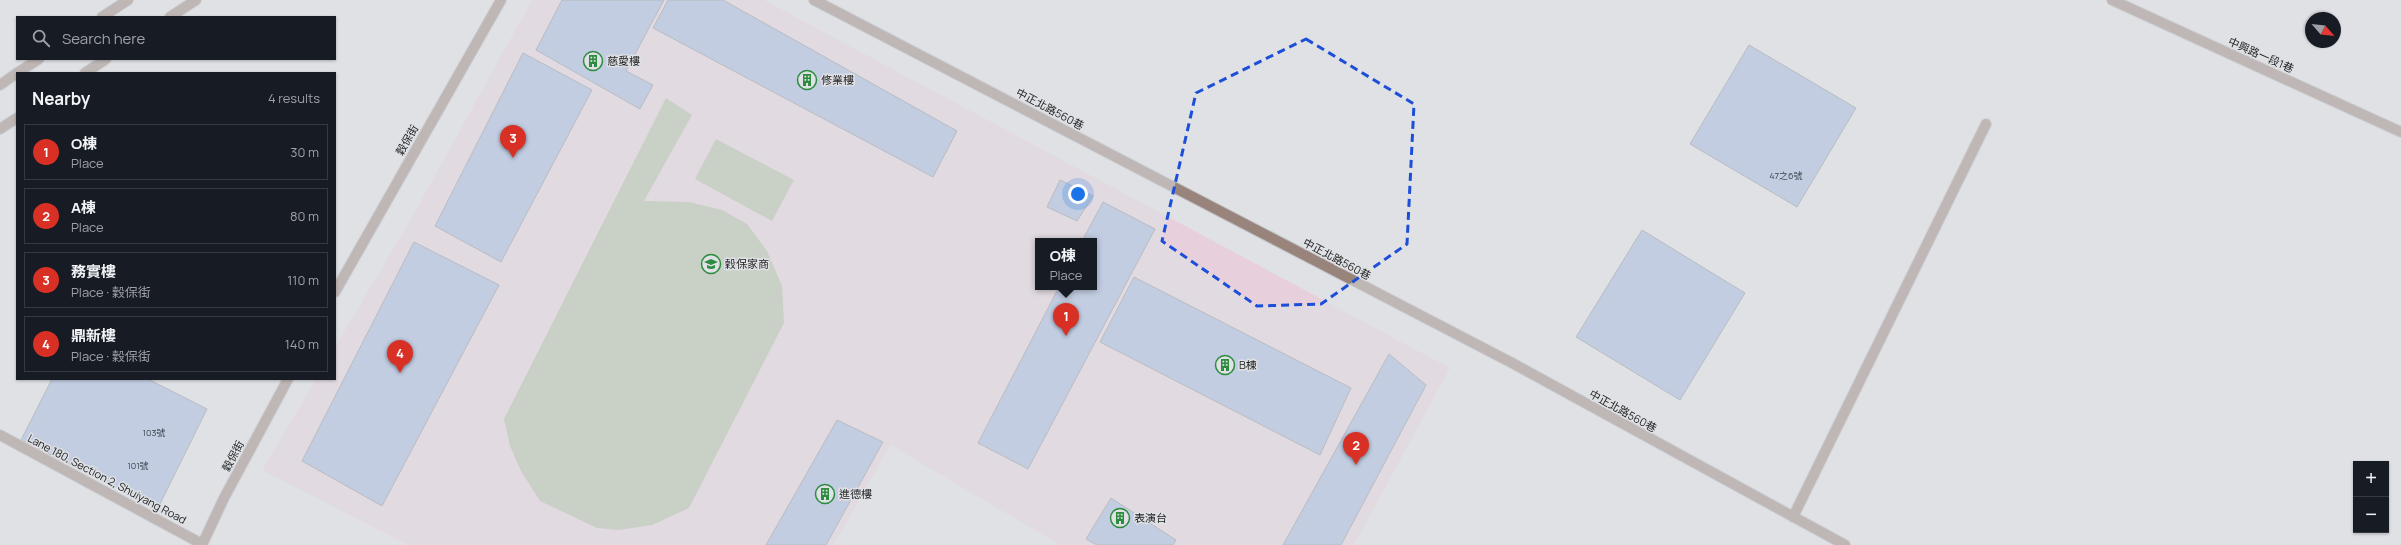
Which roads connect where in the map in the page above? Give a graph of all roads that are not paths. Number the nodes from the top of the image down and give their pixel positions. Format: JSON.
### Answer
{"nodes":[{"id":1,"x":128,"y":0,"type":"edge"},
{"id":2,"x":196,"y":0,"type":"edge"},
{"id":3,"x":501,"y":0,"type":"edge"},
{"id":4,"x":814,"y":0,"type":"edge"},
{"id":5,"x":2112,"y":0,"type":"edge"},
{"id":6,"x":104,"y":16,"type":"edge"},
{"id":7,"x":172,"y":16,"type":"edge"},
{"id":8,"x":37,"y":60,"type":"edge"},
{"id":9,"x":104,"y":60,"type":"edge"},
{"id":10,"x":19,"y":72,"type":"edge"},
{"id":11,"x":86,"y":72,"type":"edge"},
{"id":12,"x":16,"y":74,"type":"edge"},
{"id":13,"x":0,"y":85,"type":"edge"},
{"id":14,"x":16,"y":119,"type":"edge"},
{"id":15,"x":1986,"y":124,"type":"dead end"},
{"id":16,"x":0,"y":129,"type":"edge"},
{"id":17,"x":2401,"y":132,"type":"edge"},
{"id":18,"x":336,"y":290,"type":"edge"},
{"id":19,"x":287,"y":380,"type":"edge"},
{"id":20,"x":0,"y":435,"type":"edge"},
{"id":21,"x":1793,"y":517,"type":"junction"},
{"id":22,"x":202,"y":544,"type":"edge"},
{"id":23,"x":1845,"y":545,"type":"edge"}],
"edges":[{"from":1,"to":6,"type":"street"},
{"from":2,"to":7,"type":"street"},
{"from":3,"to":18,"type":"street","name":"穀保街"},
{"from":4,"to":21,"type":"street","name":"中正北路560巷"},
{"from":5,"to":17,"type":"street","name":"中興路一段1巷"},
{"from":8,"to":10,"type":"street"},
{"from":9,"to":11,"type":"street"},
{"from":12,"to":13,"type":"street"},
{"from":14,"to":16,"type":"street"},
{"from":15,"to":21,"type":"street"},
{"from":19,"to":22,"type":"street","name":"穀保街"},
{"from":20,"to":22,"type":"street","name":"Lane 180, Section 2, Shuiyang Road"},
{"from":21,"to":23,"type":"street","name":"中正北路560巷"}]}
